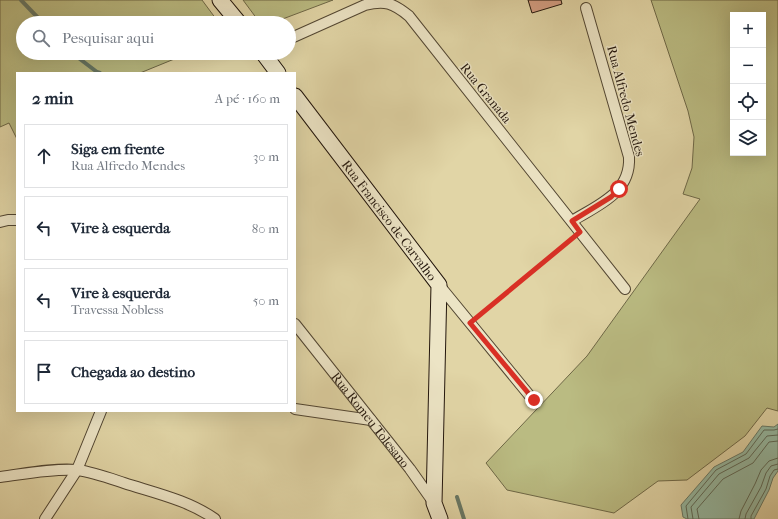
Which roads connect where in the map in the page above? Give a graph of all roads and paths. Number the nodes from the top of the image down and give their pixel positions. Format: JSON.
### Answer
{"nodes":[{"id":1,"x":220,"y":0,"type":"edge"},
{"id":2,"x":586,"y":8,"type":"dead end"},
{"id":3,"x":233,"y":16,"type":"edge"},
{"id":4,"x":296,"y":36,"type":"edge"},
{"id":5,"x":268,"y":60,"type":"edge"},
{"id":6,"x":277,"y":72,"type":"edge"},
{"id":7,"x":296,"y":97,"type":"edge"},
{"id":8,"x":16,"y":220,"type":"edge"},
{"id":9,"x":572,"y":221,"type":"junction"},
{"id":10,"x":0,"y":222,"type":"edge"},
{"id":11,"x":580,"y":232,"type":"junction"},
{"id":12,"x":439,"y":285,"type":"junction"},
{"id":13,"x":626,"y":289,"type":"dead end"},
{"id":14,"x":470,"y":323,"type":"junction"},
{"id":15,"x":296,"y":325,"type":"edge"},
{"id":16,"x":534,"y":400,"type":"dead end"},
{"id":17,"x":296,"y":409,"type":"edge"},
{"id":18,"x":101,"y":412,"type":"edge"},
{"id":19,"x":371,"y":420,"type":"junction"},
{"id":20,"x":77,"y":470,"type":"junction"},
{"id":21,"x":0,"y":476,"type":"edge"},
{"id":22,"x":434,"y":503,"type":"junction"},
{"id":23,"x":46,"y":519,"type":"edge"},
{"id":24,"x":215,"y":519,"type":"edge"},
{"id":25,"x":440,"y":519,"type":"edge"}],
"edges":[{"from":1,"to":3,"type":"street"},
{"from":2,"to":9,"type":"street","name":"Rua Alfredo Mendes"},
{"from":4,"to":9,"type":"street","name":"Rua Granada"},
{"from":5,"to":6,"type":"street"},
{"from":7,"to":12,"type":"street","name":"Rua Francisco de Carvalho"},
{"from":8,"to":10,"type":"street"},
{"from":9,"to":11,"type":"street","name":"Rua Granada"},
{"from":11,"to":13,"type":"street","name":"Rua Granada"},
{"from":11,"to":14,"type":"path"},
{"from":12,"to":14,"type":"street"},
{"from":12,"to":22,"type":"street","name":"Rua Francisco de Carvalho"},
{"from":14,"to":16,"type":"street"},
{"from":15,"to":19,"type":"street","name":"Rua Romeu Tolesano"},
{"from":17,"to":19,"type":"street"},
{"from":18,"to":20,"type":"street"},
{"from":19,"to":22,"type":"street","name":"Rua Romeu Tolesano"},
{"from":20,"to":21,"type":"street"},
{"from":20,"to":23,"type":"street"},
{"from":20,"to":24,"type":"street"},
{"from":22,"to":25,"type":"street","name":"Rua Romeu Tolesano"}]}
